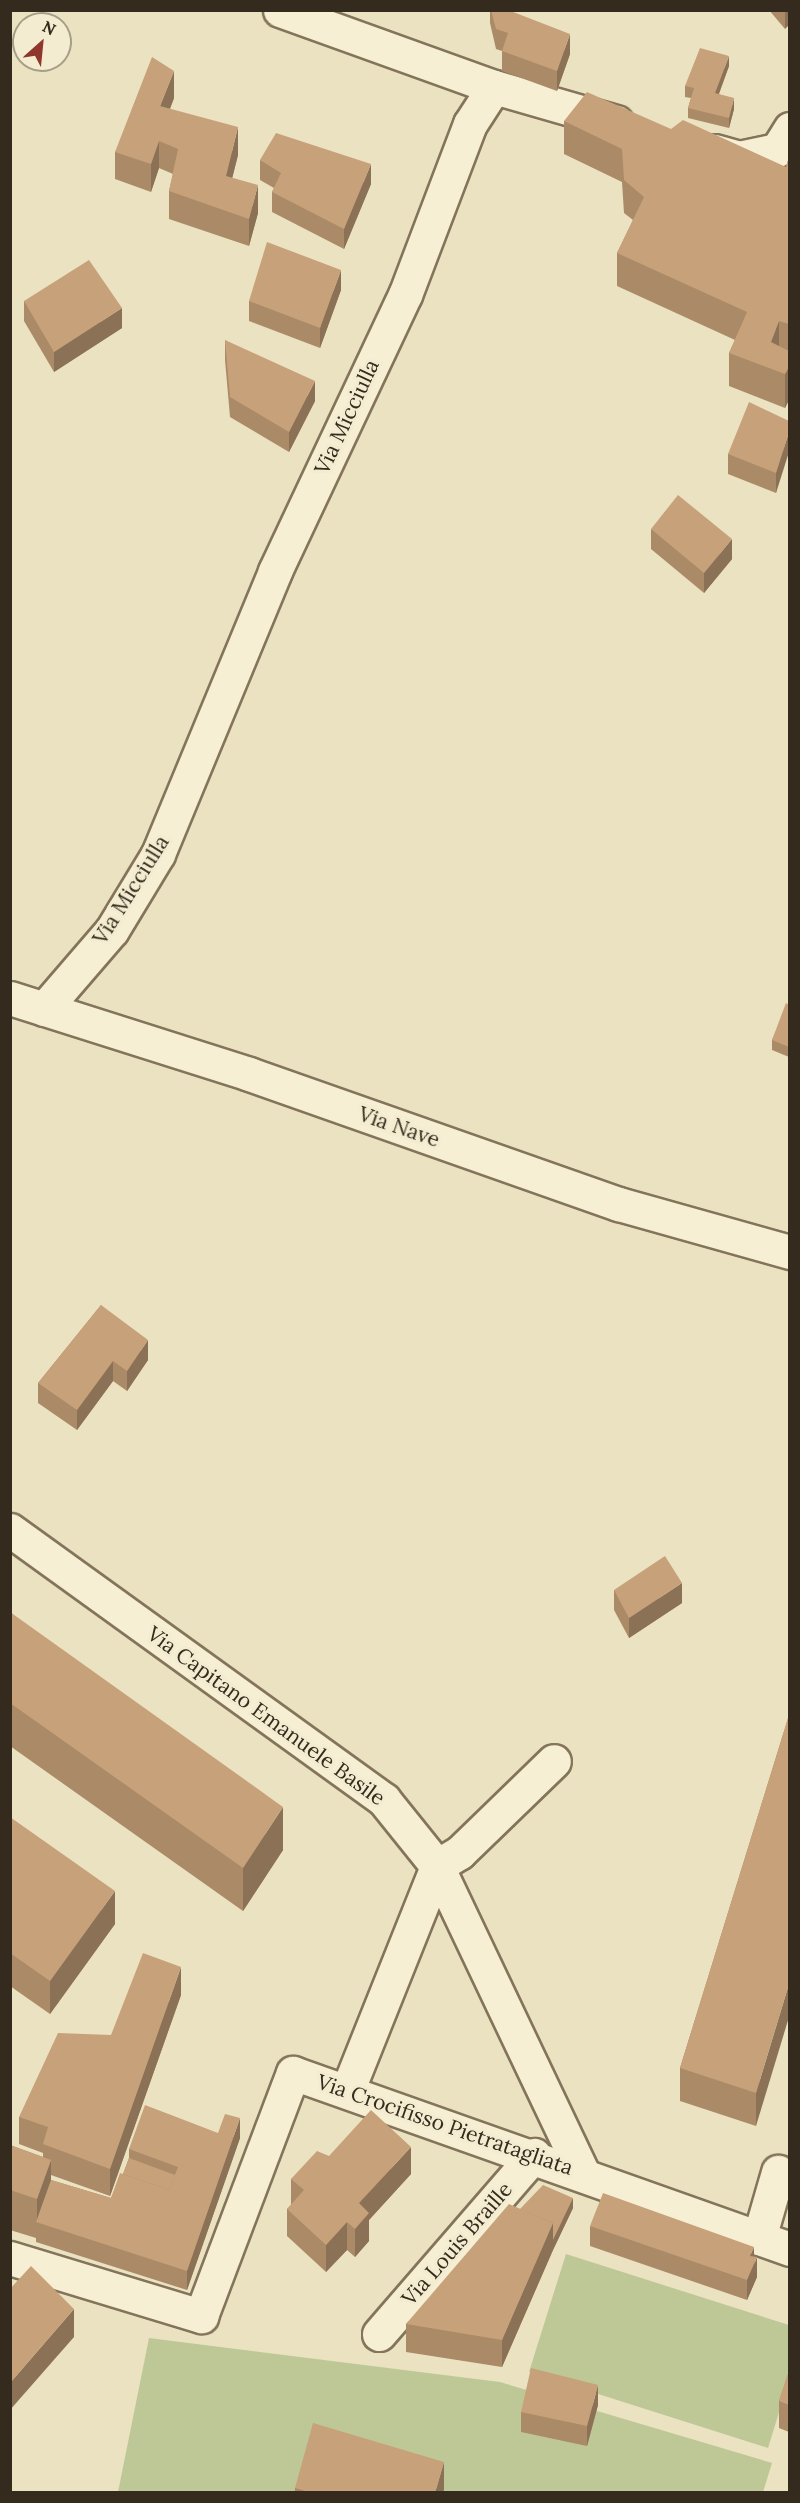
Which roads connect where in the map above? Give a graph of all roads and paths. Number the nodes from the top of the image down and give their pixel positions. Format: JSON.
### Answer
{"nodes":[{"id":1,"x":280,"y":10,"type":"edge"},
{"id":2,"x":494,"y":87,"type":"junction"},
{"id":3,"x":646,"y":132,"type":"edge"},
{"id":4,"x":788,"y":136,"type":"edge"},
{"id":5,"x":687,"y":143,"type":"edge"},
{"id":6,"x":10,"y":998,"type":"edge"},
{"id":7,"x":44,"y":1009,"type":"junction"},
{"id":8,"x":789,"y":1252,"type":"edge"},
{"id":9,"x":10,"y":1530,"type":"edge"},
{"id":10,"x":554,"y":1761,"type":"dead end"},
{"id":11,"x":437,"y":1866,"type":"junction"},
{"id":12,"x":348,"y":2089,"type":"junction"},
{"id":13,"x":534,"y":2155,"type":"junction"},
{"id":14,"x":582,"y":2172,"type":"junction"},
{"id":15,"x":778,"y":2172,"type":"dead end"},
{"id":16,"x":759,"y":2238,"type":"junction"},
{"id":17,"x":789,"y":2249,"type":"edge"},
{"id":18,"x":10,"y":2258,"type":"edge"},
{"id":19,"x":379,"y":2334,"type":"dead end"}],
"edges":[{"from":1,"to":2,"type":"street"},
{"from":2,"to":3,"type":"street"},
{"from":2,"to":7,"type":"street","name":"Via Micciulla"},
{"from":4,"to":5,"type":"street"},
{"from":6,"to":7,"type":"street","name":"Via Nave"},
{"from":7,"to":8,"type":"street","name":"Via Nave"},
{"from":9,"to":11,"type":"street","name":"Via Capitano Emanuele Basile"},
{"from":10,"to":11,"type":"street"},
{"from":11,"to":12,"type":"street"},
{"from":11,"to":14,"type":"street","name":"Via Capitano Emanuele Basile"},
{"from":12,"to":13,"type":"street","name":"Via Crocifisso Pietratagliata"},
{"from":12,"to":18,"type":"street","name":"Via Crocifisso Pietratagliata"},
{"from":13,"to":14,"type":"street","name":"Via Crocifisso Pietratagliata"},
{"from":13,"to":19,"type":"street","name":"Via Louis Braille"},
{"from":14,"to":16,"type":"street","name":"Via Crocifisso Pietratagliata"},
{"from":15,"to":16,"type":"street"},
{"from":16,"to":17,"type":"street","name":"Via Crocifisso Pietratagliata"}]}
